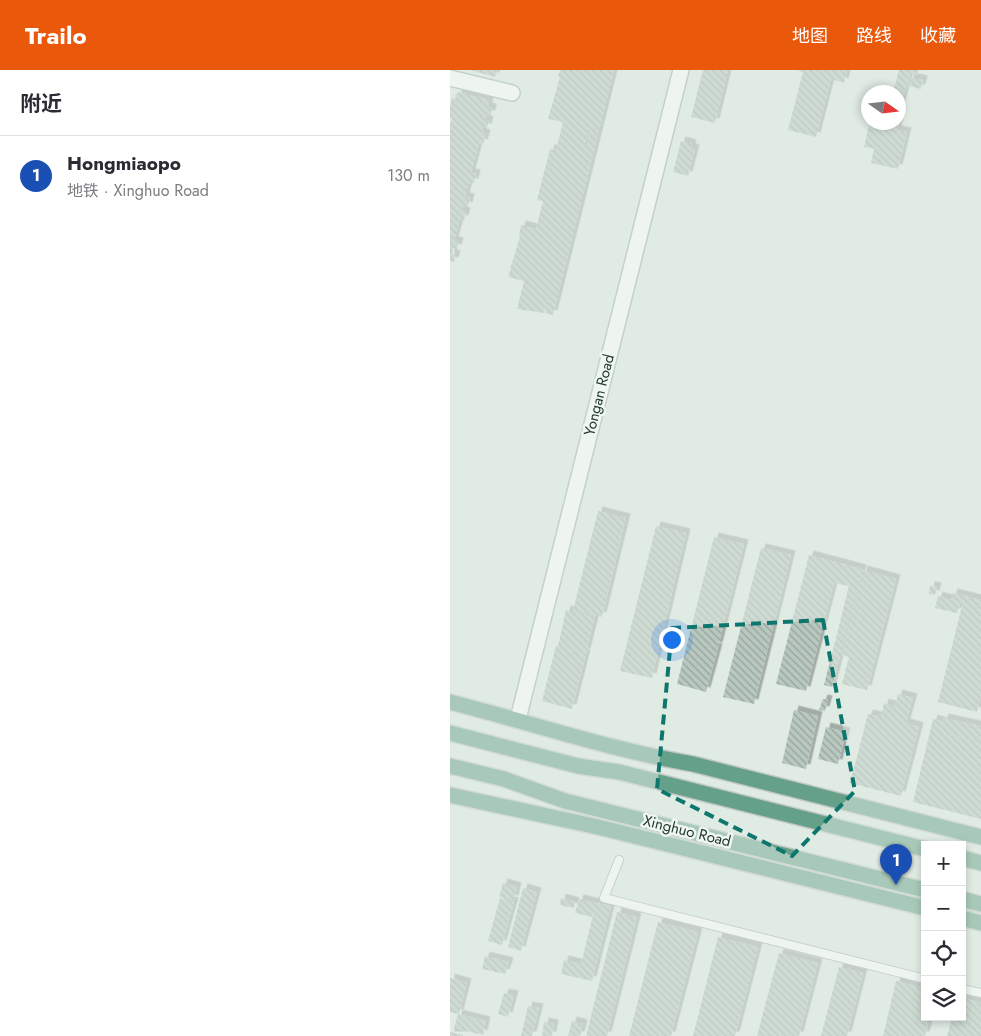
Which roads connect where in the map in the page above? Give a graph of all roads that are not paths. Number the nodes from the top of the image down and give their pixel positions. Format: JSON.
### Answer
{"nodes":[{"id":1,"x":681,"y":70,"type":"edge"},
{"id":2,"x":450,"y":78,"type":"edge"},
{"id":3,"x":512,"y":93,"type":"dead end"},
{"id":4,"x":450,"y":702,"type":"edge"},
{"id":5,"x":518,"y":719,"type":"junction"},
{"id":6,"x":450,"y":733,"type":"edge"},
{"id":7,"x":646,"y":756,"type":"junction"},
{"id":8,"x":450,"y":766,"type":"edge"},
{"id":9,"x":578,"y":766,"type":"junction"},
{"id":10,"x":450,"y":795,"type":"edge"},
{"id":11,"x":826,"y":798,"type":"junction"},
{"id":12,"x":546,"y":815,"type":"junction"},
{"id":13,"x":632,"y":817,"type":"junction"},
{"id":14,"x":820,"y":822,"type":"junction"},
{"id":15,"x":981,"y":837,"type":"edge"},
{"id":16,"x":921,"y":847,"type":"edge"},
{"id":17,"x":966,"y":859,"type":"edge"},
{"id":18,"x":618,"y":860,"type":"dead end"},
{"id":19,"x":981,"y":863,"type":"edge"},
{"id":20,"x":921,"y":889,"type":"edge"},
{"id":21,"x":966,"y":901,"type":"edge"},
{"id":22,"x":981,"y":904,"type":"edge"},
{"id":23,"x":921,"y":907,"type":"edge"},
{"id":24,"x":966,"y":919,"type":"edge"},
{"id":25,"x":981,"y":923,"type":"edge"},
{"id":26,"x":921,"y":978,"type":"edge"},
{"id":27,"x":966,"y":990,"type":"edge"},
{"id":28,"x":981,"y":993,"type":"edge"}],
"edges":[{"from":1,"to":5,"type":"street","name":"Yongan Road"},
{"from":2,"to":3,"type":"street"},
{"from":4,"to":5,"type":"main road"},
{"from":5,"to":7,"type":"main road"},
{"from":6,"to":9,"type":"main road"},
{"from":7,"to":9,"type":"main road"},
{"from":7,"to":11,"type":"main road"},
{"from":8,"to":13,"type":"main road","name":"Xinghuo Road"},
{"from":9,"to":14,"type":"main road"},
{"from":10,"to":12,"type":"main road"},
{"from":11,"to":14,"type":"main road"},
{"from":11,"to":15,"type":"main road"},
{"from":12,"to":13,"type":"main road"},
{"from":12,"to":23,"type":"main road"},
{"from":13,"to":20,"type":"main road","name":"Xinghuo Road"},
{"from":14,"to":16,"type":"main road"},
{"from":17,"to":19,"type":"main road"},
{"from":18,"to":26,"type":"lane"},
{"from":21,"to":22,"type":"main road"},
{"from":24,"to":25,"type":"main road"},
{"from":27,"to":28,"type":"lane"}]}
